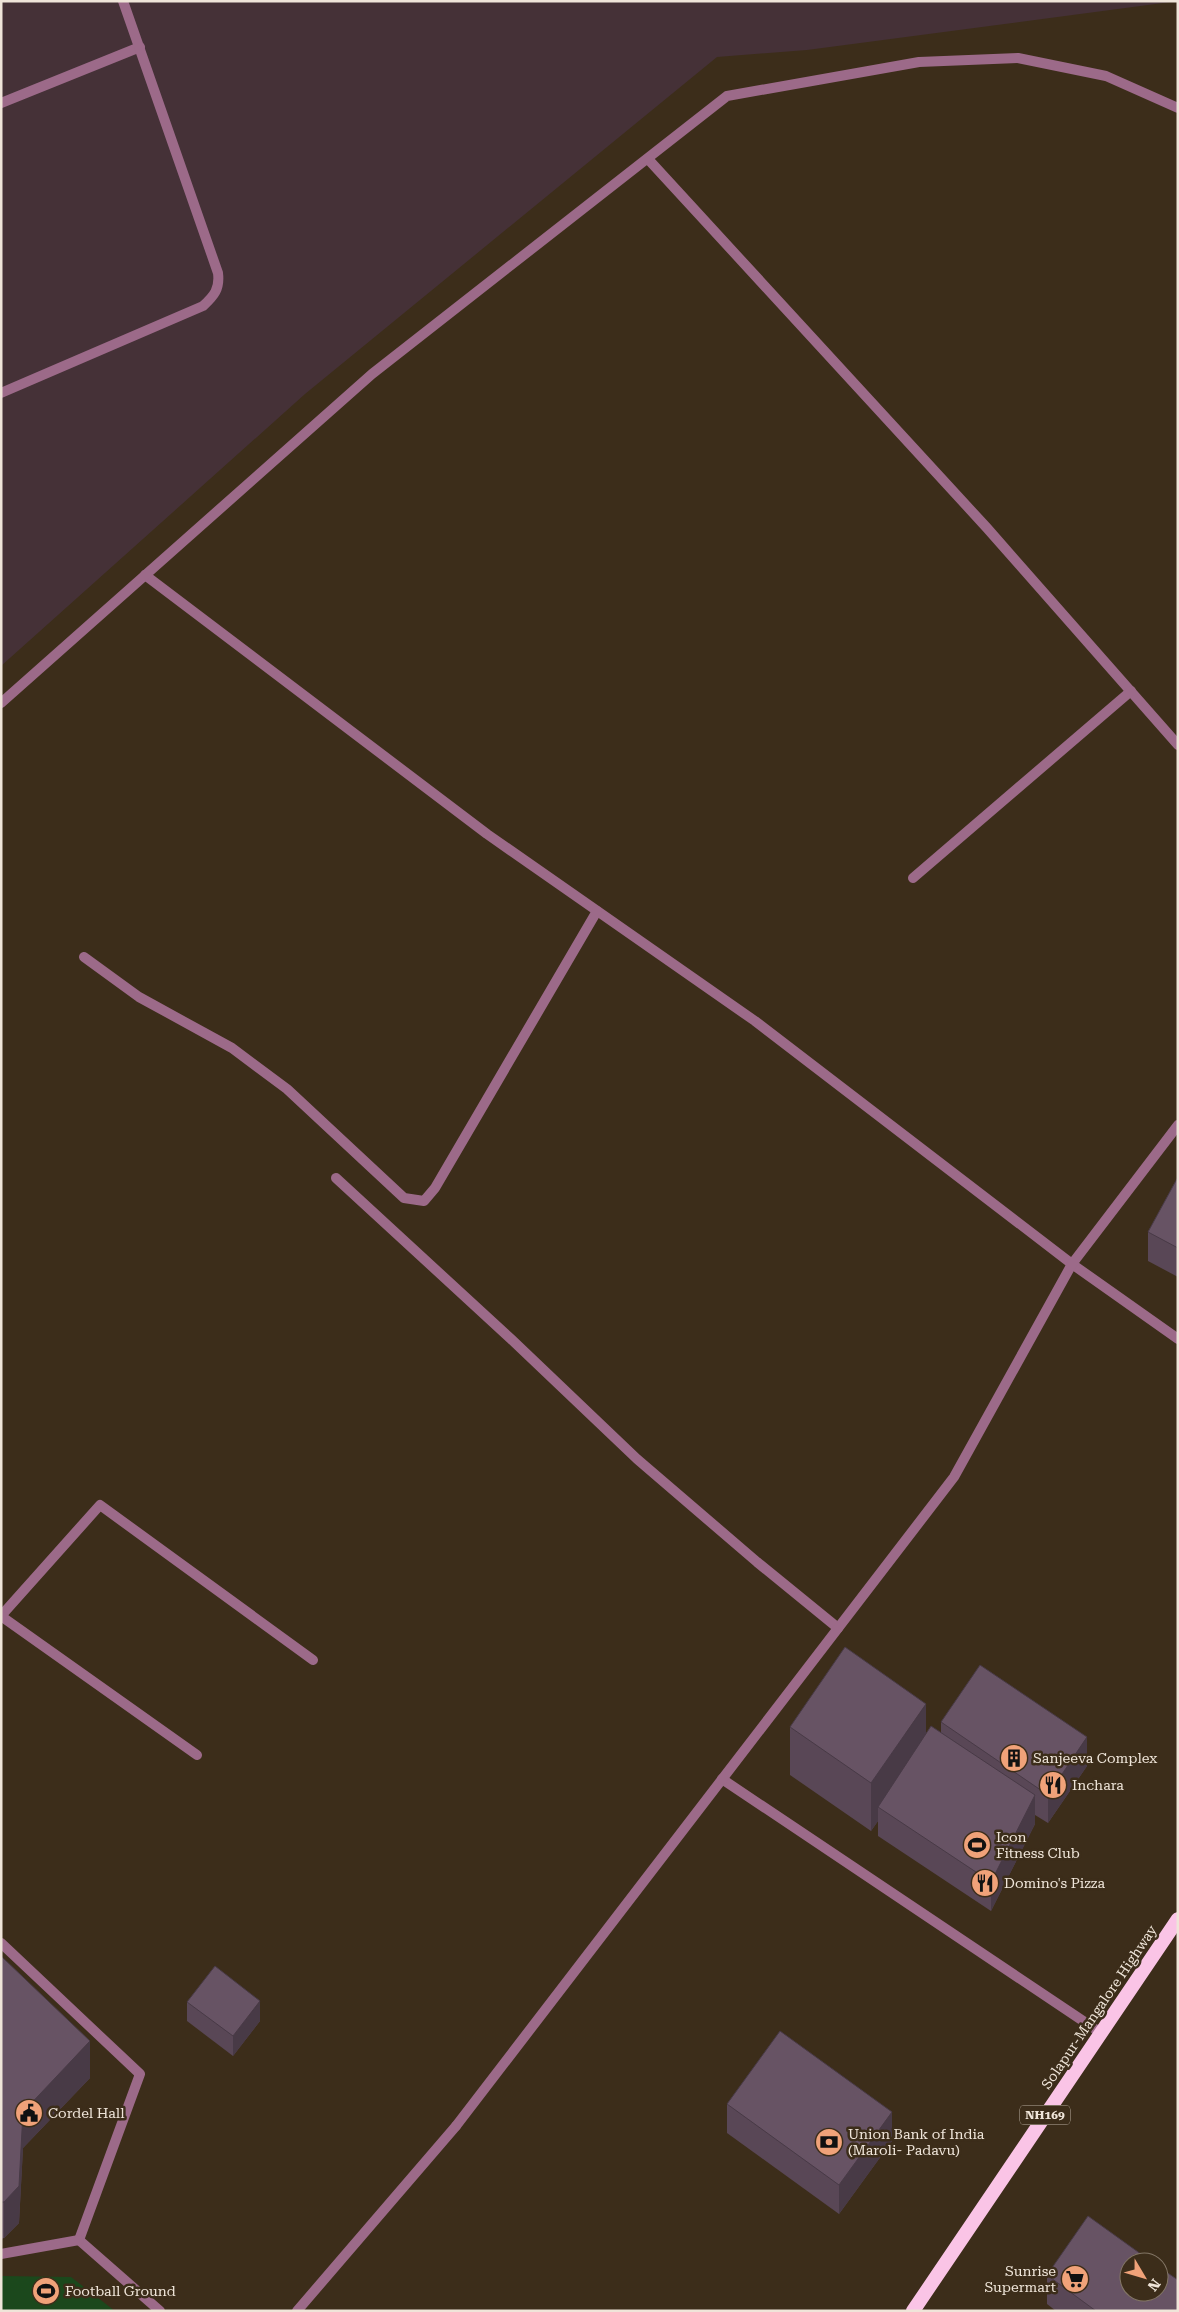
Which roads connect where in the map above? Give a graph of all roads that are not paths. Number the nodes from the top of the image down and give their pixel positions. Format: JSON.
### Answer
{"nodes":[{"id":1,"x":122,"y":1,"type":"edge"},
{"id":2,"x":140,"y":47,"type":"junction"},
{"id":3,"x":1,"y":104,"type":"edge"},
{"id":4,"x":1178,"y":108,"type":"edge"},
{"id":5,"x":648,"y":158,"type":"junction"},
{"id":6,"x":1,"y":393,"type":"edge"},
{"id":7,"x":145,"y":575,"type":"junction"},
{"id":8,"x":1131,"y":691,"type":"junction"},
{"id":9,"x":1,"y":703,"type":"edge"},
{"id":10,"x":1178,"y":746,"type":"edge"},
{"id":11,"x":913,"y":878,"type":"dead end"},
{"id":12,"x":597,"y":911,"type":"junction"},
{"id":13,"x":84,"y":957,"type":"dead end"},
{"id":14,"x":1178,"y":1125,"type":"edge"},
{"id":15,"x":336,"y":1178,"type":"dead end"},
{"id":16,"x":1072,"y":1264,"type":"junction"},
{"id":17,"x":1178,"y":1339,"type":"edge"},
{"id":18,"x":1,"y":1616,"type":"edge"},
{"id":19,"x":838,"y":1628,"type":"junction"},
{"id":20,"x":313,"y":1660,"type":"dead end"},
{"id":21,"x":197,"y":1755,"type":"dead end"},
{"id":22,"x":722,"y":1779,"type":"junction"},
{"id":23,"x":1178,"y":1919,"type":"edge"},
{"id":24,"x":1,"y":1944,"type":"edge"},
{"id":25,"x":1101,"y":2033,"type":"junction"},
{"id":26,"x":79,"y":2240,"type":"junction"},
{"id":27,"x":1,"y":2254,"type":"edge"},
{"id":28,"x":160,"y":2311,"type":"edge"},
{"id":29,"x":297,"y":2311,"type":"edge"},
{"id":30,"x":912,"y":2311,"type":"edge"}],
"edges":[{"from":1,"to":2,"type":"street"},
{"from":2,"to":3,"type":"street"},
{"from":2,"to":6,"type":"street"},
{"from":4,"to":5,"type":"street"},
{"from":5,"to":7,"type":"street"},
{"from":5,"to":8,"type":"street"},
{"from":7,"to":9,"type":"street"},
{"from":7,"to":12,"type":"street"},
{"from":8,"to":10,"type":"street"},
{"from":8,"to":11,"type":"street"},
{"from":12,"to":13,"type":"street"},
{"from":12,"to":16,"type":"street"},
{"from":14,"to":16,"type":"street"},
{"from":15,"to":19,"type":"street"},
{"from":16,"to":17,"type":"street"},
{"from":16,"to":19,"type":"street"},
{"from":18,"to":20,"type":"street"},
{"from":18,"to":21,"type":"street"},
{"from":19,"to":22,"type":"street"},
{"from":22,"to":25,"type":"street"},
{"from":22,"to":29,"type":"street"},
{"from":23,"to":25,"type":"highway","name":"Solapur-Mangalore Highway","number":"NH169"},
{"from":24,"to":26,"type":"street"},
{"from":25,"to":30,"type":"highway","name":"Solapur-Mangalore Highway","number":"NH169"},
{"from":26,"to":27,"type":"street"},
{"from":26,"to":28,"type":"street"}]}
